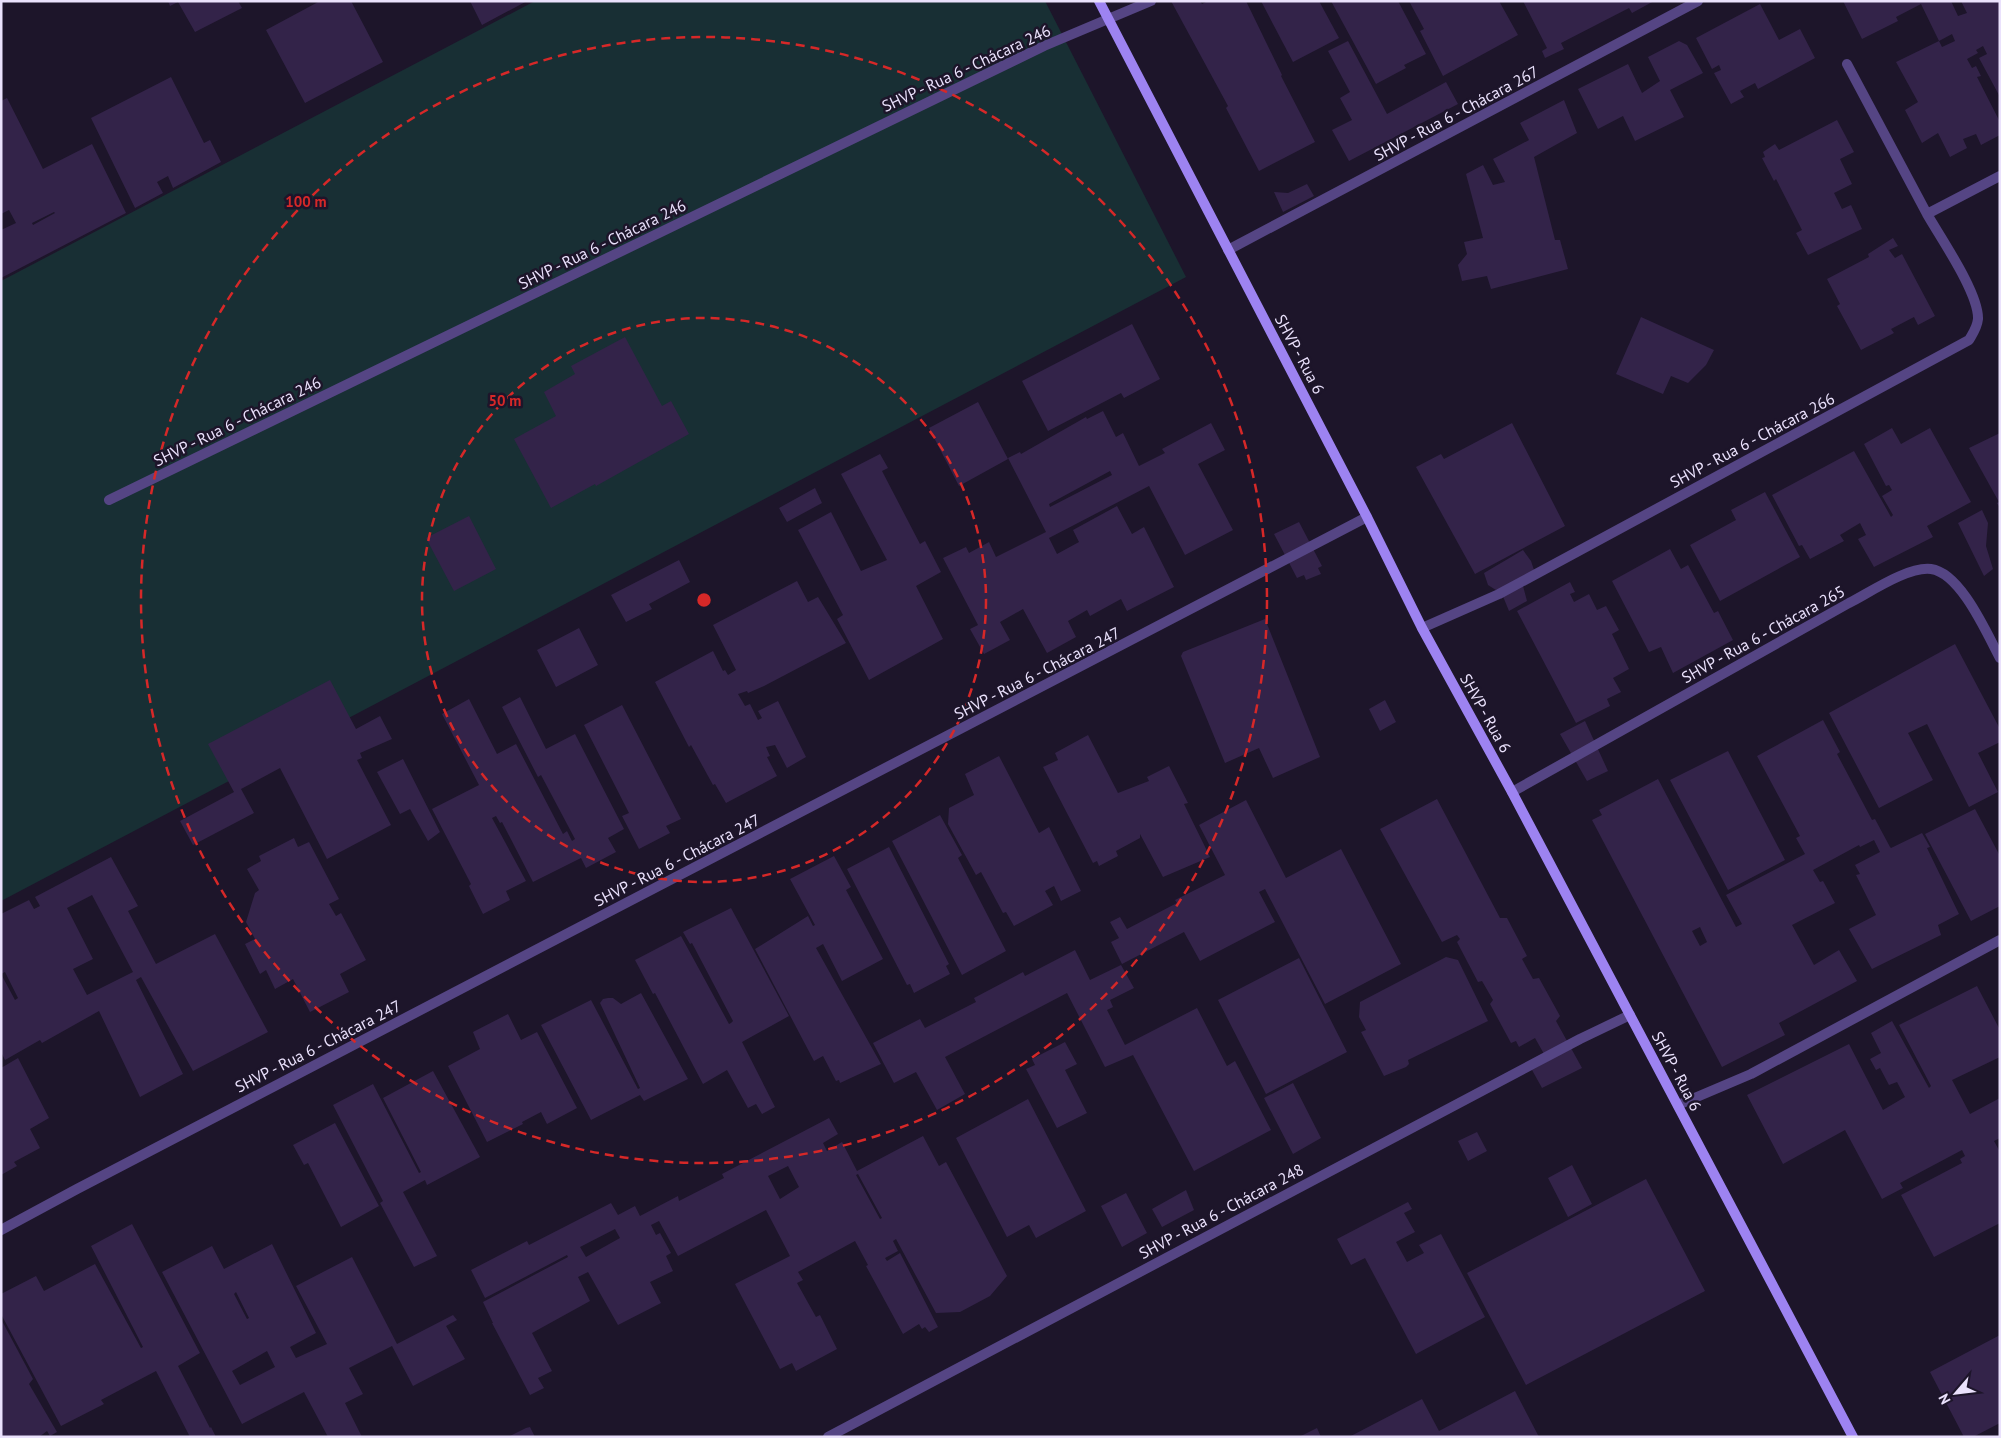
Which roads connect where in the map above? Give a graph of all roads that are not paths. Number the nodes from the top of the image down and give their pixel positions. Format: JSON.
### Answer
{"nodes":[{"id":1,"x":1099,"y":1,"type":"edge"},
{"id":2,"x":1150,"y":1,"type":"edge"},
{"id":3,"x":1698,"y":1,"type":"edge"},
{"id":4,"x":1109,"y":20,"type":"junction"},
{"id":5,"x":1846,"y":64,"type":"dead end"},
{"id":6,"x":2000,"y":176,"type":"edge"},
{"id":7,"x":1927,"y":214,"type":"junction"},
{"id":8,"x":1228,"y":250,"type":"junction"},
{"id":9,"x":109,"y":500,"type":"dead end"},
{"id":10,"x":1368,"y":516,"type":"junction"},
{"id":11,"x":1422,"y":628,"type":"junction"},
{"id":12,"x":2000,"y":658,"type":"edge"},
{"id":13,"x":1512,"y":792,"type":"junction"},
{"id":14,"x":2000,"y":940,"type":"edge"},
{"id":15,"x":1630,"y":1015,"type":"junction"},
{"id":16,"x":1678,"y":1105,"type":"junction"},
{"id":17,"x":1,"y":1230,"type":"edge"},
{"id":18,"x":828,"y":1437,"type":"edge"},
{"id":19,"x":1853,"y":1437,"type":"edge"}],
"edges":[{"from":1,"to":4,"type":"street","name":"SHVP - Rua 6"},
{"from":2,"to":4,"type":"street"},
{"from":3,"to":8,"type":"street","name":"SHVP - Rua 6 - Chácara 267"},
{"from":4,"to":8,"type":"street","name":"SHVP - Rua 6"},
{"from":4,"to":9,"type":"street","name":"SHVP - Rua 6 - Chácara 246"},
{"from":5,"to":7,"type":"street","name":"SHVP - Rua 6 - Chácara 266"},
{"from":6,"to":7,"type":"street"},
{"from":7,"to":11,"type":"street","name":"SHVP - Rua 6 - Chácara 266"},
{"from":8,"to":10,"type":"street","name":"SHVP - Rua 6"},
{"from":10,"to":11,"type":"street","name":"SHVP - Rua 6"},
{"from":10,"to":17,"type":"street","name":"SHVP - Rua 6 - Chácara 247"},
{"from":11,"to":13,"type":"street","name":"SHVP - Rua 6"},
{"from":12,"to":13,"type":"street","name":"SHVP - Rua 6 - Chácara 265"},
{"from":13,"to":15,"type":"street","name":"SHVP - Rua 6"},
{"from":14,"to":16,"type":"street"},
{"from":15,"to":16,"type":"street","name":"SHVP - Rua 6"},
{"from":15,"to":18,"type":"street","name":"SHVP - Rua 6 - Chácara 248"},
{"from":16,"to":19,"type":"street","name":"SHVP - Rua 6"}]}
